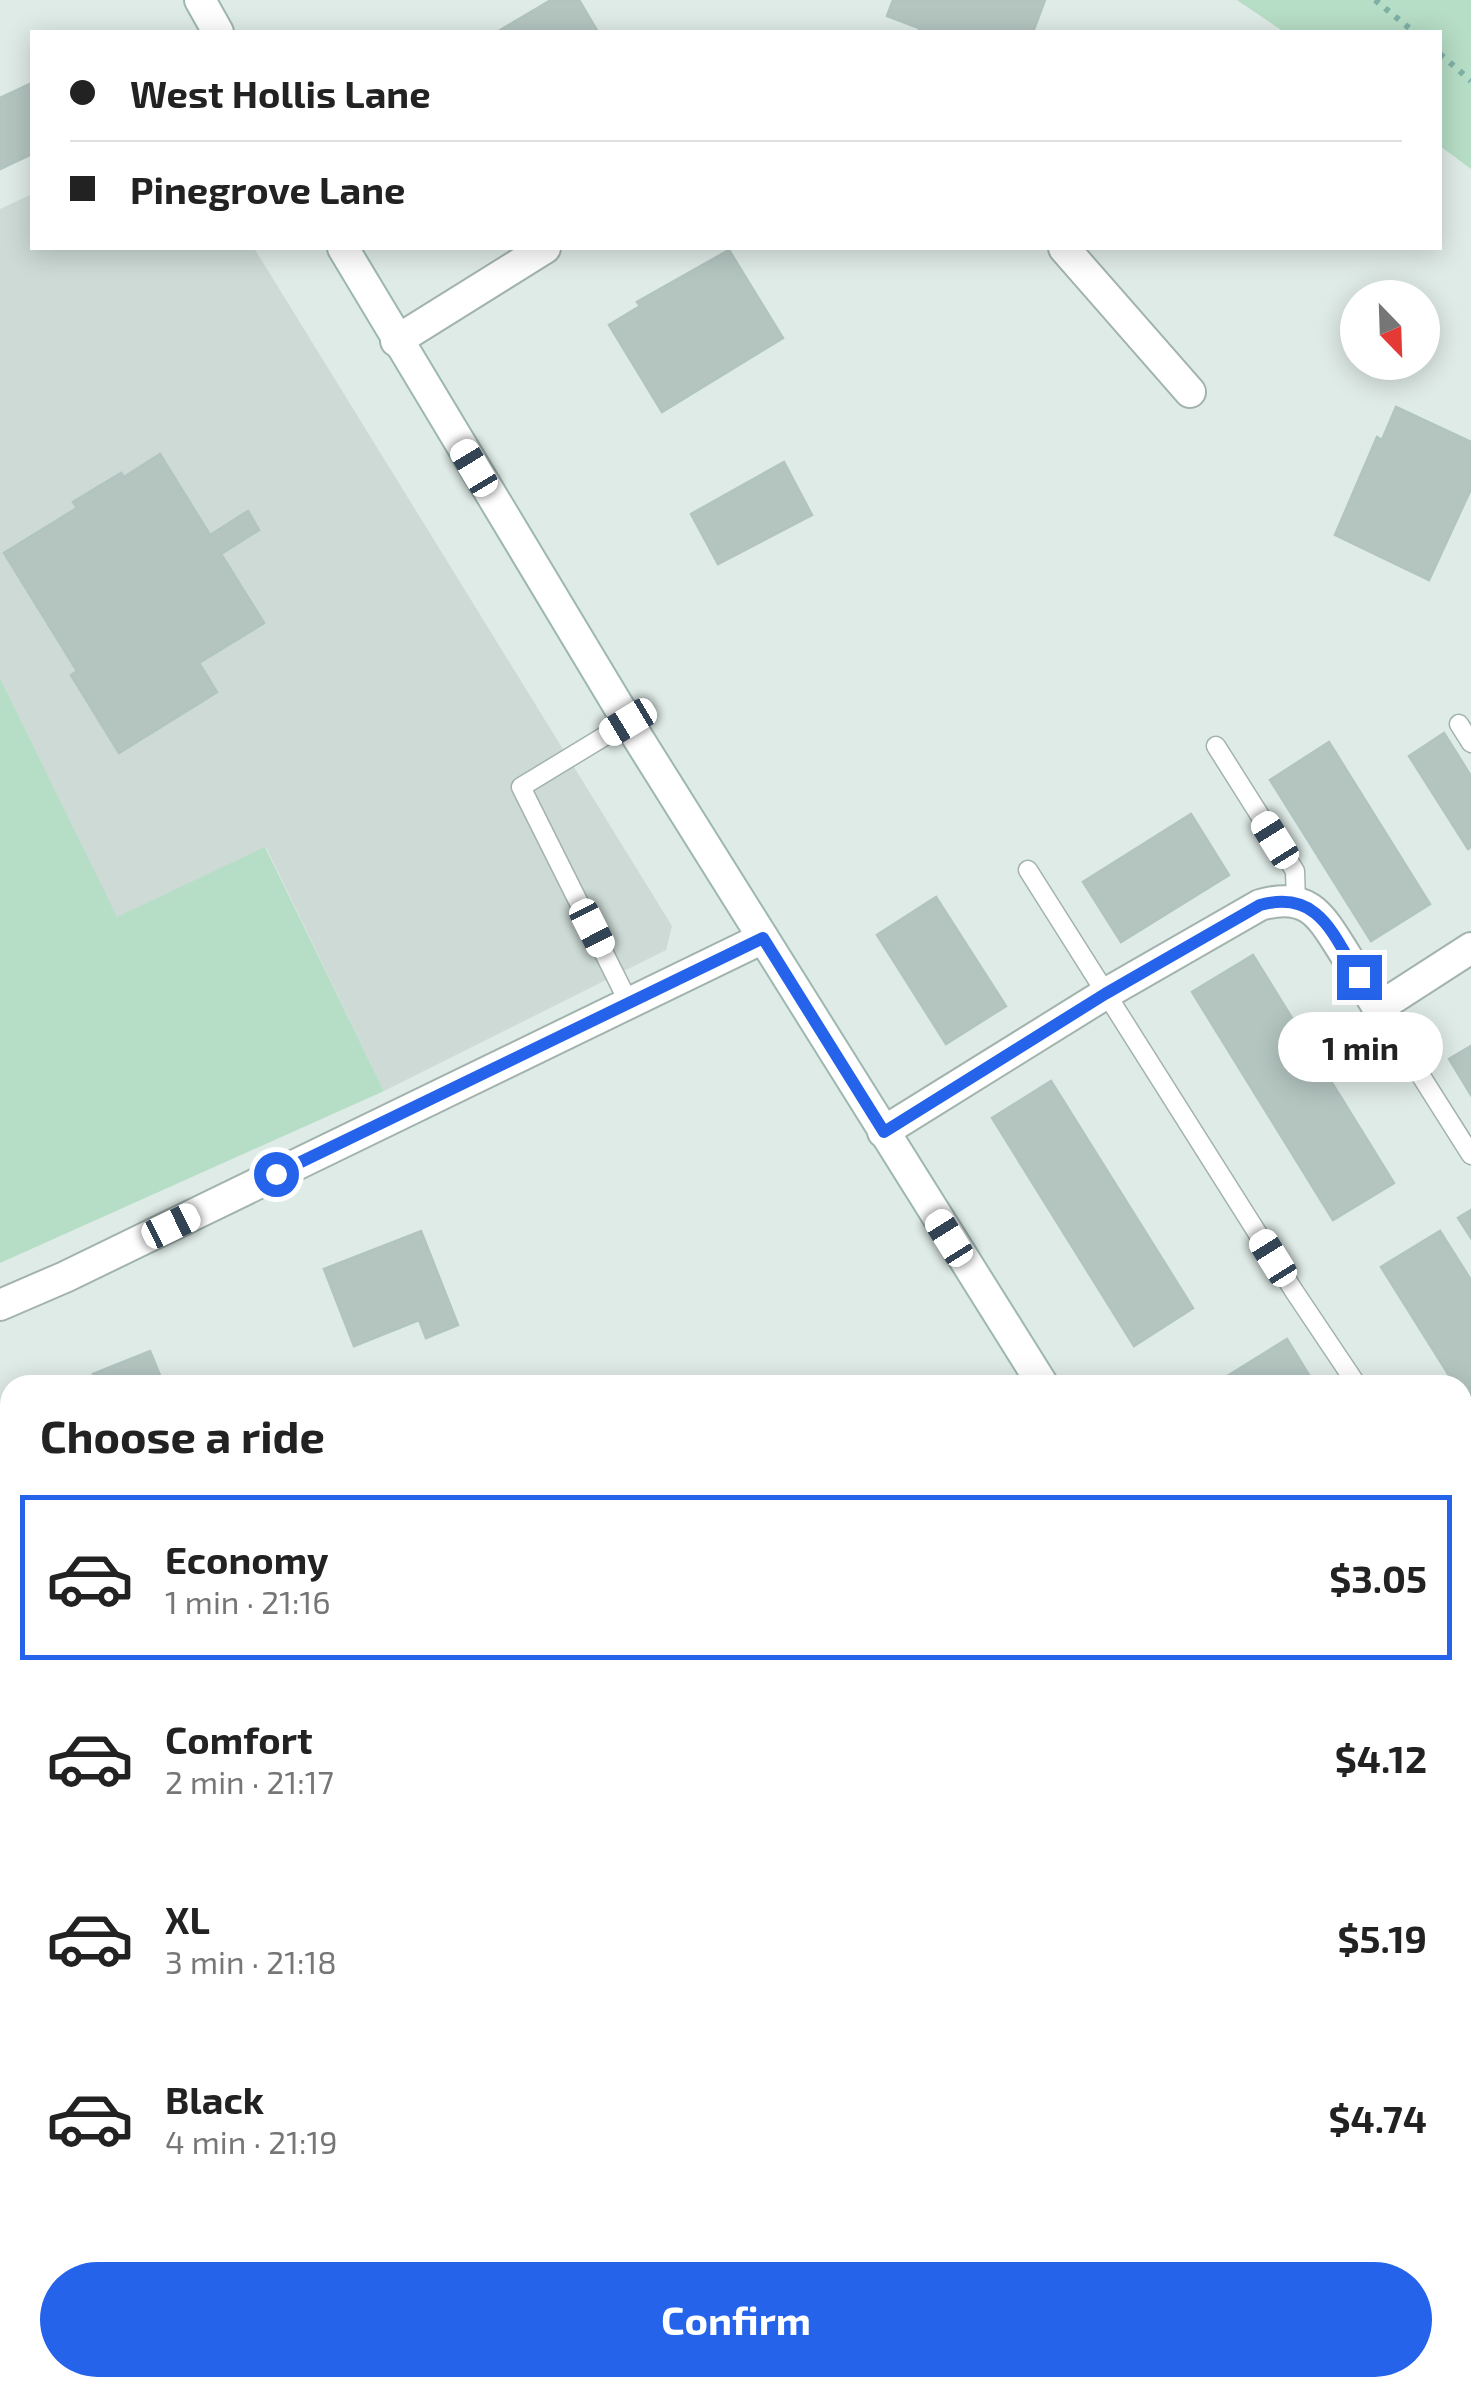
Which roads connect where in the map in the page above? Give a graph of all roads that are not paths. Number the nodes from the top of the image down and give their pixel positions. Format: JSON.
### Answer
{"nodes":[{"id":1,"x":200,"y":0,"type":"edge"},
{"id":2,"x":217,"y":30,"type":"edge"},
{"id":3,"x":343,"y":250,"type":"edge"},
{"id":4,"x":542,"y":250,"type":"edge"},
{"id":5,"x":1066,"y":250,"type":"edge"},
{"id":6,"x":396,"y":341,"type":"junction"},
{"id":7,"x":1190,"y":392,"type":"dead end"},
{"id":8,"x":628,"y":722,"type":"junction"},
{"id":9,"x":1459,"y":724,"type":"dead end"},
{"id":10,"x":1471,"y":743,"type":"edge"},
{"id":11,"x":1216,"y":746,"type":"dead end"},
{"id":12,"x":1028,"y":870,"type":"dead end"},
{"id":13,"x":1296,"y":902,"type":"junction"},
{"id":14,"x":763,"y":938,"type":"junction"},
{"id":15,"x":1471,"y":948,"type":"edge"},
{"id":16,"x":1105,"y":994,"type":"junction"},
{"id":17,"x":628,"y":1004,"type":"junction"},
{"id":18,"x":1378,"y":1008,"type":"junction"},
{"id":19,"x":884,"y":1132,"type":"junction"},
{"id":20,"x":1471,"y":1156,"type":"edge"},
{"id":21,"x":0,"y":1304,"type":"edge"},
{"id":22,"x":1037,"y":1375,"type":"edge"},
{"id":23,"x":1351,"y":1375,"type":"edge"}],
"edges":[{"from":1,"to":2,"type":"street"},
{"from":3,"to":6,"type":"street"},
{"from":4,"to":6,"type":"street"},
{"from":5,"to":7,"type":"street"},
{"from":6,"to":8,"type":"street"},
{"from":8,"to":14,"type":"street"},
{"from":8,"to":17,"type":"lane"},
{"from":9,"to":10,"type":"lane"},
{"from":11,"to":13,"type":"lane"},
{"from":12,"to":16,"type":"lane"},
{"from":13,"to":16,"type":"street"},
{"from":13,"to":18,"type":"street"},
{"from":14,"to":17,"type":"street"},
{"from":14,"to":19,"type":"street"},
{"from":15,"to":18,"type":"street"},
{"from":16,"to":19,"type":"street"},
{"from":16,"to":23,"type":"lane"},
{"from":17,"to":21,"type":"street"},
{"from":18,"to":20,"type":"lane"},
{"from":19,"to":22,"type":"street"}]}
